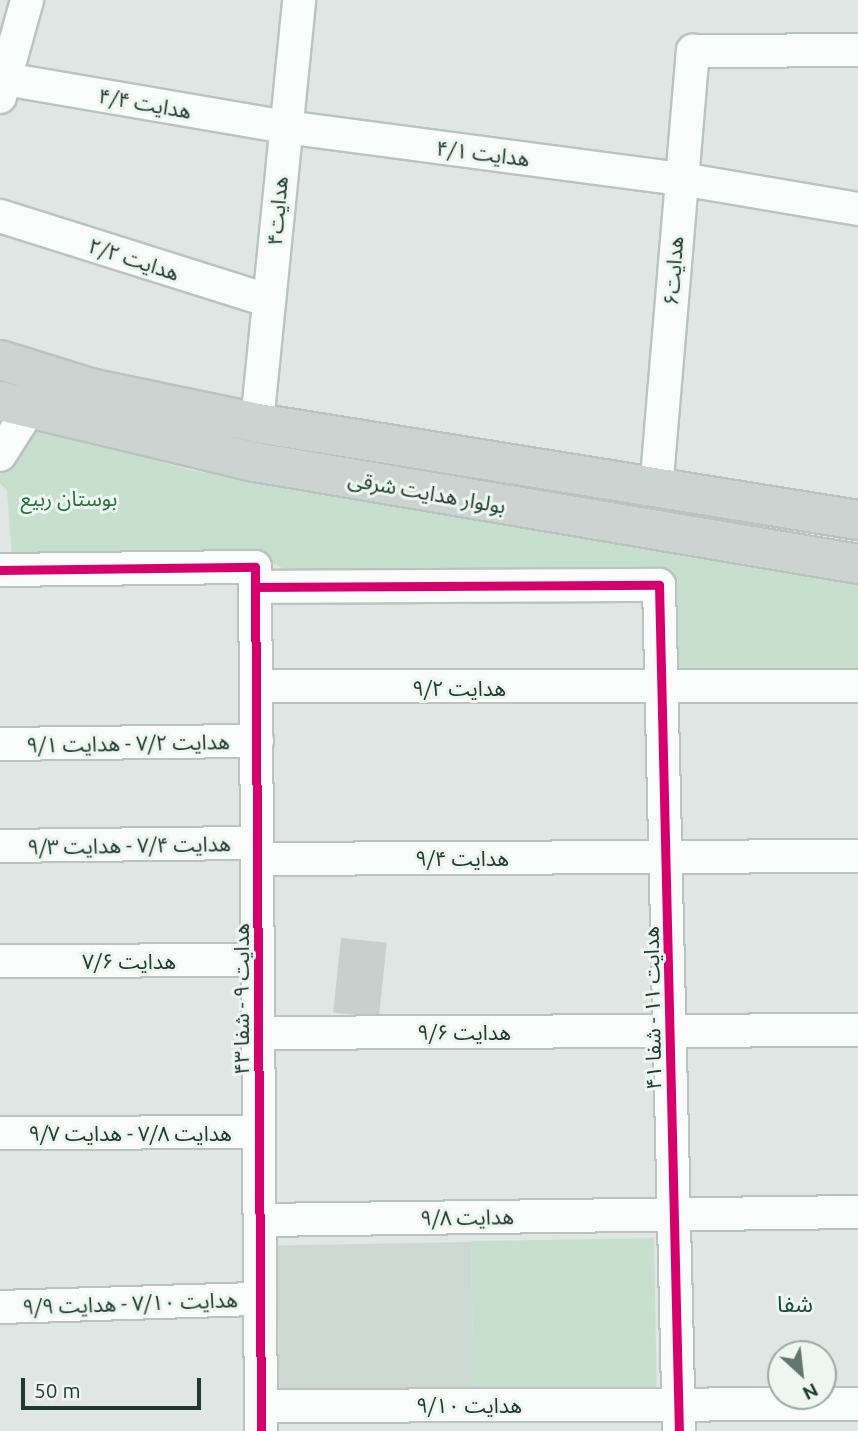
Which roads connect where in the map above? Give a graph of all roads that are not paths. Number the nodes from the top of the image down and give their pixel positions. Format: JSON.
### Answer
{"nodes":[{"id":1,"x":27,"y":0,"type":"edge"},
{"id":2,"x":299,"y":0,"type":"edge"},
{"id":3,"x":8,"y":32,"type":"edge"},
{"id":4,"x":858,"y":50,"type":"edge"},
{"id":5,"x":2,"y":88,"type":"edge"},
{"id":6,"x":285,"y":127,"type":"junction"},
{"id":7,"x":681,"y":179,"type":"junction"},
{"id":8,"x":858,"y":209,"type":"edge"},
{"id":9,"x":0,"y":216,"type":"edge"},
{"id":10,"x":268,"y":301,"type":"junction"},
{"id":11,"x":0,"y":360,"type":"edge"},
{"id":12,"x":14,"y":406,"type":"edge"},
{"id":13,"x":257,"y":423,"type":"junction"},
{"id":14,"x":416,"y":450,"type":"junction"},
{"id":15,"x":0,"y":455,"type":"edge"},
{"id":16,"x":409,"y":489,"type":"junction"},
{"id":17,"x":656,"y":490,"type":"junction"},
{"id":18,"x":858,"y":520,"type":"edge"},
{"id":19,"x":858,"y":564,"type":"edge"},
{"id":20,"x":0,"y":570,"type":"edge"},
{"id":21,"x":255,"y":577,"type":"junction"},
{"id":22,"x":256,"y":686,"type":"junction"},
{"id":23,"x":858,"y":686,"type":"edge"},
{"id":24,"x":662,"y":690,"type":"junction"},
{"id":25,"x":257,"y":741,"type":"junction"},
{"id":26,"x":0,"y":744,"type":"edge"},
{"id":27,"x":0,"y":846,"type":"edge"},
{"id":28,"x":257,"y":851,"type":"junction"},
{"id":29,"x":858,"y":856,"type":"edge"},
{"id":30,"x":666,"y":857,"type":"junction"},
{"id":31,"x":258,"y":960,"type":"junction"},
{"id":32,"x":0,"y":961,"type":"edge"},
{"id":33,"x":670,"y":1030,"type":"junction"},
{"id":34,"x":858,"y":1030,"type":"edge"},
{"id":35,"x":258,"y":1033,"type":"junction"},
{"id":36,"x":259,"y":1132,"type":"junction"},
{"id":37,"x":0,"y":1133,"type":"edge"},
{"id":38,"x":858,"y":1212,"type":"edge"},
{"id":39,"x":674,"y":1214,"type":"junction"},
{"id":40,"x":260,"y":1220,"type":"junction"},
{"id":41,"x":260,"y":1299,"type":"junction"},
{"id":42,"x":0,"y":1307,"type":"edge"},
{"id":43,"x":858,"y":1404,"type":"edge"},
{"id":44,"x":261,"y":1418,"type":"edge"},
{"id":45,"x":678,"y":1418,"type":"edge"}],
"edges":[{"from":1,"to":3,"type":"street"},
{"from":2,"to":6,"type":"street","name":"هدایت۴"},
{"from":3,"to":5,"type":"street"},
{"from":4,"to":7,"type":"street","name":"هدایت۶"},
{"from":5,"to":6,"type":"street","name":"هدایت ۴/۴"},
{"from":6,"to":7,"type":"street","name":"هدایت ۴/۱"},
{"from":6,"to":10,"type":"street","name":"هدایت۴"},
{"from":7,"to":8,"type":"street","name":"هدایت ۴/۱"},
{"from":7,"to":17,"type":"street","name":"هدایت۶"},
{"from":9,"to":10,"type":"street","name":"هدایت ۲/۲"},
{"from":10,"to":13,"type":"street","name":"هدایت۴"},
{"from":11,"to":13,"type":"main road","name":"بولوار هدایت شرقی"},
{"from":12,"to":15,"type":"street"},
{"from":12,"to":16,"type":"main road","name":"بولوار هدایت شرقی"},
{"from":13,"to":14,"type":"main road","name":"بولوار هدایت شرقی"},
{"from":14,"to":16,"type":"main road"},
{"from":14,"to":17,"type":"main road","name":"بولوار هدایت شرقی"},
{"from":16,"to":19,"type":"main road","name":"بولوار هدایت شرقی"},
{"from":17,"to":18,"type":"main road","name":"بولوار هدایت شرقی"},
{"from":20,"to":21,"type":"street"},
{"from":21,"to":22,"type":"street","name":"هدایت ۹ - شفا ۴۳"},
{"from":21,"to":24,"type":"street","name":"هدایت ۱۱ - شفا ۴۱"},
{"from":22,"to":24,"type":"street","name":"هدایت ۹/۲"},
{"from":22,"to":25,"type":"street","name":"هدایت ۹ - شفا ۴۳"},
{"from":23,"to":24,"type":"street","name":"هدایت ۹/۲"},
{"from":24,"to":30,"type":"street","name":"هدایت ۱۱ - شفا ۴۱"},
{"from":25,"to":26,"type":"street","name":"هدایت ۷/۲ - هدایت ۹/۱"},
{"from":25,"to":28,"type":"street","name":"هدایت ۹ - شفا ۴۳"},
{"from":27,"to":28,"type":"street","name":"هدایت ۷/۴ - هدایت ۹/۳"},
{"from":28,"to":30,"type":"street","name":"هدایت ۹/۴"},
{"from":28,"to":31,"type":"street","name":"هدایت ۹ - شفا ۴۳"},
{"from":29,"to":30,"type":"street","name":"هدایت ۹/۴"},
{"from":30,"to":33,"type":"street","name":"هدایت ۱۱ - شفا ۴۱"},
{"from":31,"to":32,"type":"street","name":"هدایت ۷/۶"},
{"from":31,"to":35,"type":"street","name":"هدایت ۹ - شفا ۴۳"},
{"from":33,"to":34,"type":"street","name":"هدایت ۹/۶"},
{"from":33,"to":35,"type":"street","name":"هدایت ۹/۶"},
{"from":33,"to":39,"type":"street","name":"هدایت ۱۱ - شفا ۴۱"},
{"from":35,"to":36,"type":"street","name":"هدایت ۹ - شفا ۴۳"},
{"from":36,"to":37,"type":"street","name":"هدایت ۷/۸ - هدایت ۹/۷"},
{"from":36,"to":40,"type":"street","name":"هدایت ۹ - شفا ۴۳"},
{"from":38,"to":39,"type":"street","name":"هدایت ۹/۸"},
{"from":39,"to":40,"type":"street","name":"هدایت ۹/۸"},
{"from":39,"to":45,"type":"street","name":"هدایت ۱۱ - شفا ۴۱"},
{"from":40,"to":41,"type":"street","name":"هدایت ۹ - شفا ۴۳"},
{"from":41,"to":42,"type":"street","name":"هدایت ۷/۱۰ - هدایت ۹/۹"},
{"from":41,"to":44,"type":"street","name":"هدایت ۹ - شفا ۴۳"},
{"from":43,"to":45,"type":"street","name":"هدایت ۹/۱۰"},
{"from":44,"to":45,"type":"street","name":"هدایت ۹/۱۰"}]}
